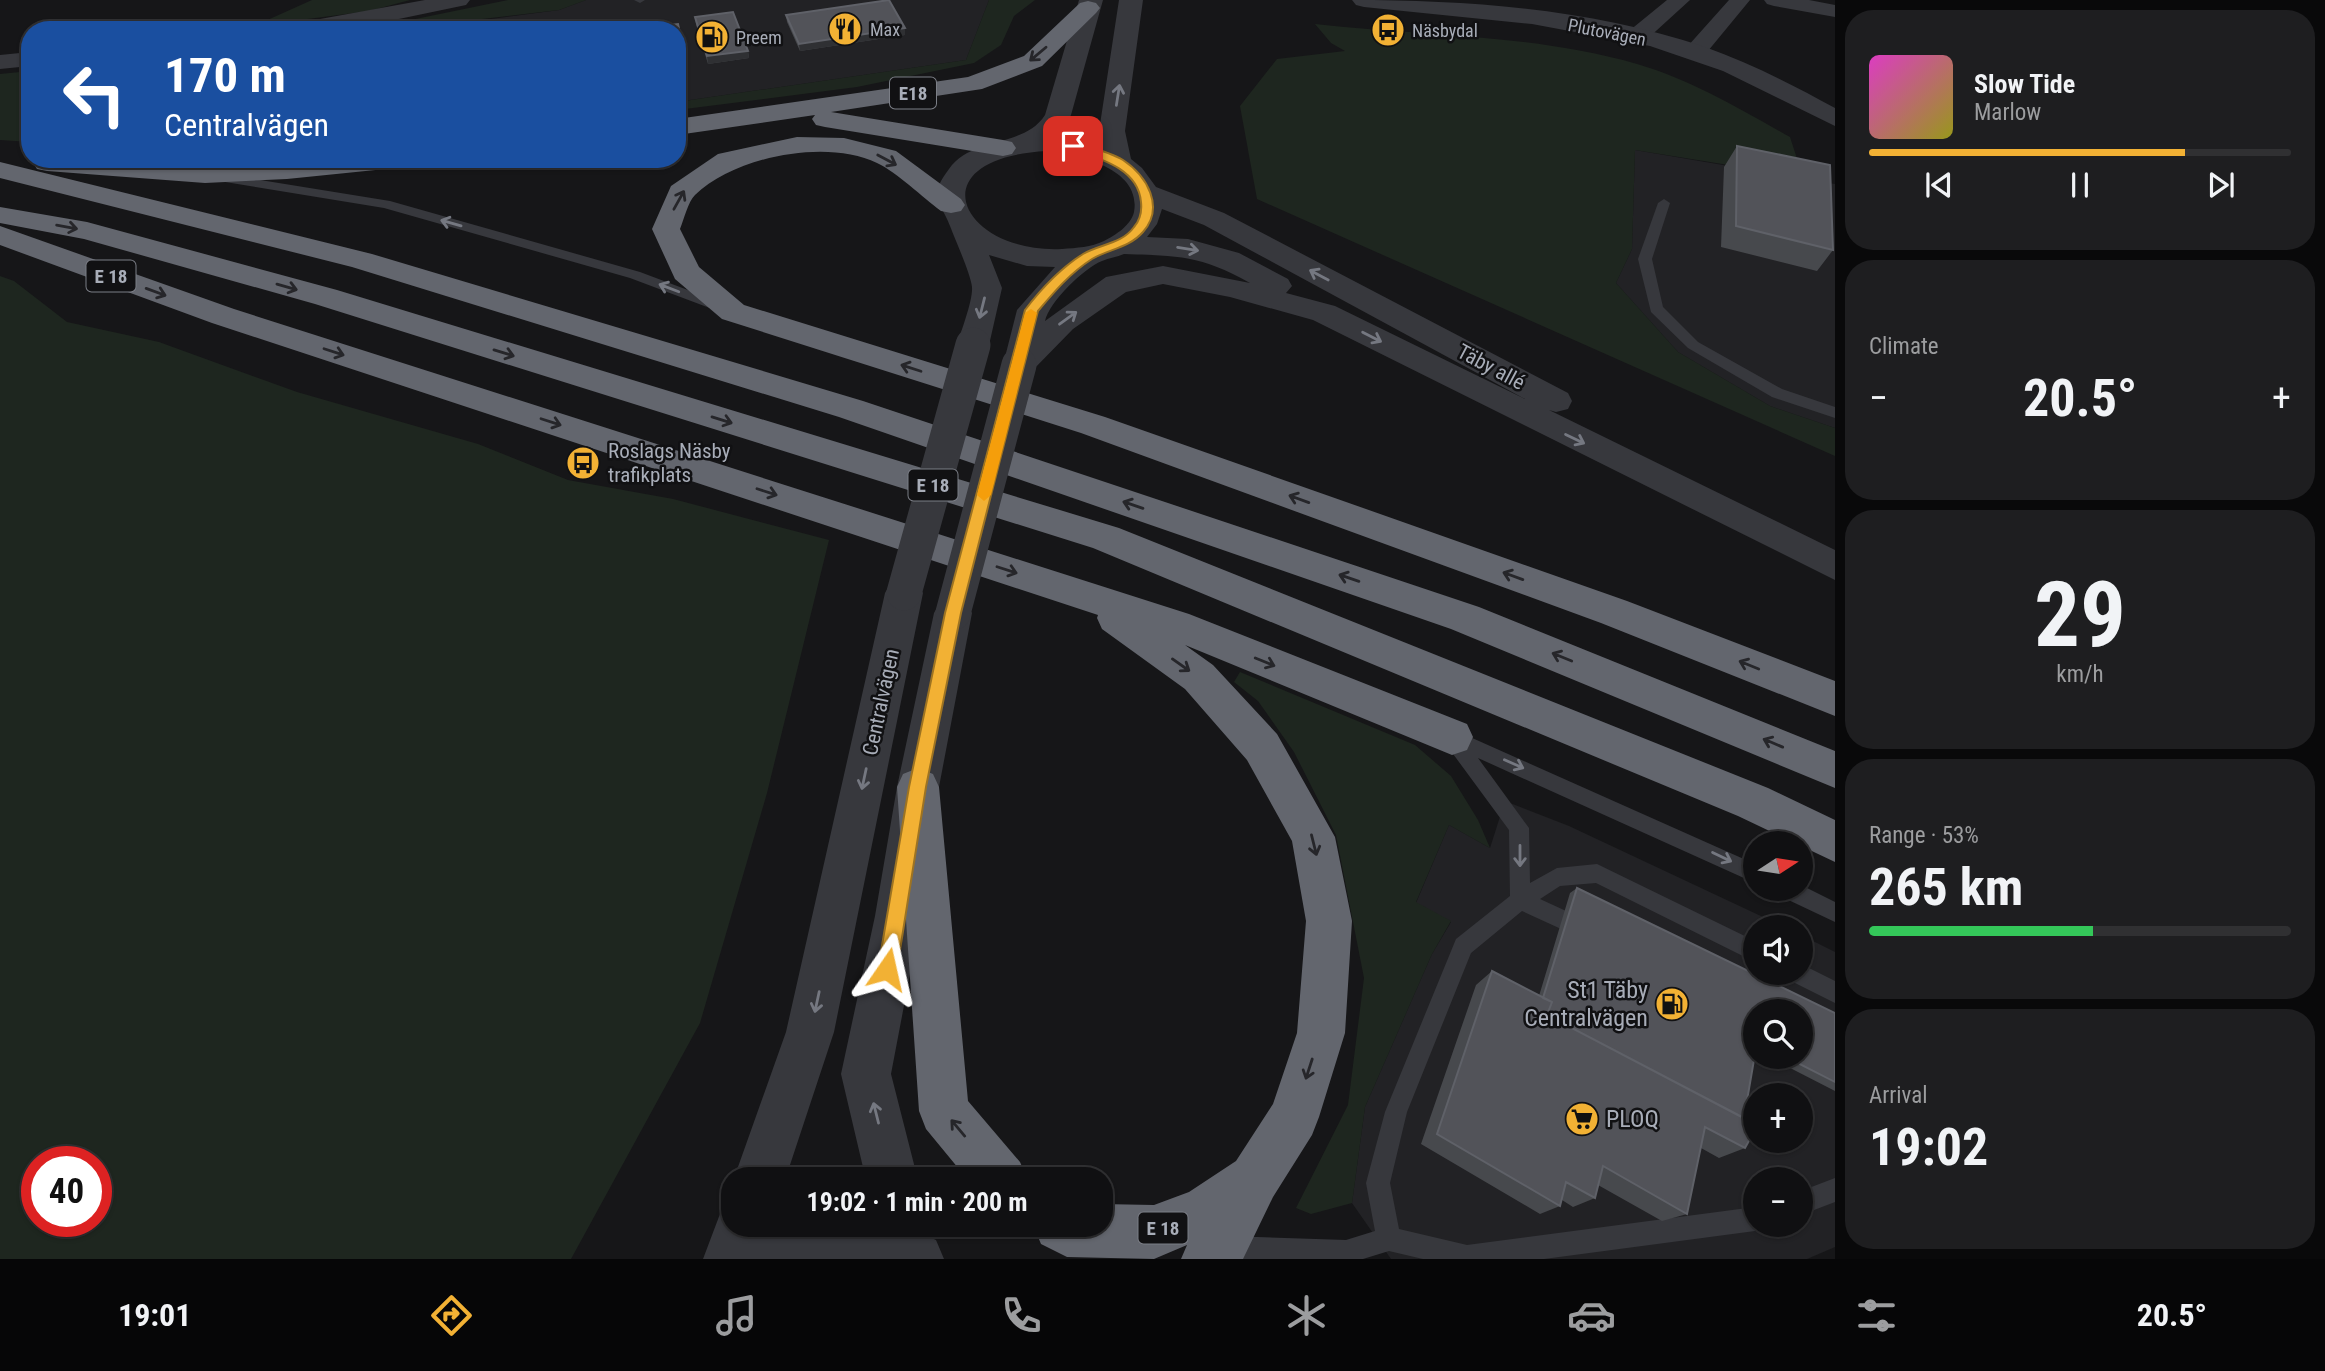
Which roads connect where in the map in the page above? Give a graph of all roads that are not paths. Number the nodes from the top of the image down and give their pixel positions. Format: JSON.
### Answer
{"nodes":[{"id":1,"x":458,"y":0,"type":"edge"},
{"id":2,"x":1131,"y":0,"type":"edge"},
{"id":3,"x":1364,"y":0,"type":"edge"},
{"id":4,"x":1680,"y":0,"type":"edge"},
{"id":5,"x":1740,"y":0,"type":"edge"},
{"id":6,"x":1774,"y":0,"type":"edge"},
{"id":7,"x":1090,"y":4,"type":"edge"},
{"id":8,"x":1835,"y":11,"type":"edge"},
{"id":9,"x":356,"y":21,"type":"edge"},
{"id":10,"x":1637,"y":36,"type":"junction"},
{"id":11,"x":1695,"y":51,"type":"junction"},
{"id":12,"x":21,"y":61,"type":"edge"},
{"id":13,"x":0,"y":62,"type":"edge"},
{"id":14,"x":1835,"y":118,"type":"edge"},
{"id":15,"x":715,"y":122,"type":"junction"},
{"id":16,"x":686,"y":126,"type":"edge"},
{"id":17,"x":1012,"y":146,"type":"junction"},
{"id":18,"x":0,"y":159,"type":"edge"},
{"id":19,"x":21,"y":161,"type":"edge"},
{"id":20,"x":1118,"y":162,"type":"junction"},
{"id":21,"x":115,"y":168,"type":"edge"},
{"id":22,"x":316,"y":168,"type":"edge"},
{"id":23,"x":0,"y":170,"type":"edge"},
{"id":24,"x":205,"y":175,"type":"junction"},
{"id":25,"x":1146,"y":193,"type":"junction"},
{"id":26,"x":1664,"y":203,"type":"dead end"},
{"id":27,"x":0,"y":215,"type":"edge"},
{"id":28,"x":957,"y":216,"type":"junction"},
{"id":29,"x":0,"y":235,"type":"edge"},
{"id":30,"x":1120,"y":245,"type":"junction"},
{"id":31,"x":1089,"y":256,"type":"junction"},
{"id":32,"x":733,"y":312,"type":"junction"},
{"id":33,"x":1324,"y":313,"type":"junction"},
{"id":34,"x":1018,"y":365,"type":"junction"},
{"id":35,"x":1835,"y":413,"type":"edge"},
{"id":36,"x":1835,"y":545,"type":"edge"},
{"id":37,"x":1835,"y":566,"type":"edge"},
{"id":38,"x":1086,"y":597,"type":"junction"},
{"id":39,"x":1835,"y":699,"type":"edge"},
{"id":40,"x":1452,"y":737,"type":"junction"},
{"id":41,"x":1835,"y":770,"type":"edge"},
{"id":42,"x":918,"y":787,"type":"junction"},
{"id":43,"x":1835,"y":842,"type":"edge"},
{"id":44,"x":1743,"y":868,"type":"edge"},
{"id":45,"x":1520,"y":900,"type":"junction"},
{"id":46,"x":1812,"y":901,"type":"edge"},
{"id":47,"x":1835,"y":912,"type":"edge"},
{"id":48,"x":1599,"y":937,"type":"edge"},
{"id":49,"x":1743,"y":946,"type":"edge"},
{"id":50,"x":1813,"y":981,"type":"edge"},
{"id":51,"x":1835,"y":992,"type":"edge"},
{"id":52,"x":763,"y":1167,"type":"edge"},
{"id":53,"x":889,"y":1167,"type":"edge"},
{"id":54,"x":991,"y":1167,"type":"edge"},
{"id":55,"x":1255,"y":1179,"type":"junction"},
{"id":56,"x":1835,"y":1189,"type":"edge"},
{"id":57,"x":1813,"y":1198,"type":"edge"},
{"id":58,"x":1743,"y":1221,"type":"edge"},
{"id":59,"x":1113,"y":1231,"type":"edge"},
{"id":60,"x":738,"y":1237,"type":"edge"},
{"id":61,"x":910,"y":1246,"type":"edge"},
{"id":62,"x":1383,"y":1249,"type":"edge"},
{"id":63,"x":1214,"y":1253,"type":"edge"},
{"id":64,"x":730,"y":1259,"type":"edge"},
{"id":65,"x":761,"y":1259,"type":"edge"}],
"edges":[{"from":1,"to":9,"type":"street"},
{"from":20,"to":2,"type":"street","one_way":true},
{"from":3,"to":10,"type":"street","name":"Plutovägen"},
{"from":4,"to":10,"type":"street"},
{"from":5,"to":11,"type":"street"},
{"from":6,"to":8,"type":"street"},
{"from":7,"to":15,"type":"highway","number":"E18","one_way":true},
{"from":7,"to":17,"type":"street"},
{"from":10,"to":11,"type":"street","name":"Plutovägen"},
{"from":11,"to":14,"type":"street","name":"Plutovägen"},
{"from":12,"to":13,"type":"street"},
{"from":15,"to":16,"type":"highway","number":"E18"},
{"from":15,"to":17,"type":"highway","number":"E18"},
{"from":17,"to":20,"type":"street"},
{"from":17,"to":28,"type":"street"},
{"from":18,"to":19,"type":"highway"},
{"from":20,"to":25,"type":"street"},
{"from":21,"to":24,"type":"highway"},
{"from":22,"to":24,"type":"highway"},
{"from":41,"to":23,"type":"highway","number":"E 18","one_way":true},
{"from":32,"to":24,"type":"lane","one_way":true},
{"from":25,"to":30,"type":"street"},
{"from":36,"to":25,"type":"street","name":"Täby allé","one_way":true},
{"from":26,"to":35,"type":"lane"},
{"from":27,"to":43,"type":"highway","number":"E 18","one_way":true},
{"from":28,"to":31,"type":"street"},
{"from":32,"to":28,"type":"highway","one_way":true},
{"from":28,"to":52,"type":"street","name":"Centralvägen","one_way":true,"bridge":true},
{"from":29,"to":38,"type":"highway","number":"E 18","one_way":true},
{"from":30,"to":31,"type":"street"},
{"from":30,"to":33,"type":"street","name":"Täby allé","one_way":true},
{"from":31,"to":34,"type":"street"},
{"from":39,"to":32,"type":"highway","one_way":true},
{"from":34,"to":33,"type":"street","name":"Täby allé","one_way":true},
{"from":33,"to":37,"type":"street","name":"Täby allé","one_way":true},
{"from":34,"to":42,"type":"street","bridge":true},
{"from":38,"to":40,"type":"highway","one_way":true},
{"from":38,"to":55,"type":"highway","number":"E 18","one_way":true},
{"from":40,"to":44,"type":"lane","one_way":true},
{"from":40,"to":45,"type":"lane","one_way":true},
{"from":53,"to":42,"type":"street","one_way":true},
{"from":54,"to":42,"type":"highway","one_way":true},
{"from":45,"to":48,"type":"lane"},
{"from":45,"to":49,"type":"lane"},
{"from":45,"to":62,"type":"lane"},
{"from":46,"to":47,"type":"lane"},
{"from":50,"to":51,"type":"lane"},
{"from":55,"to":59,"type":"highway","number":"E 18"},
{"from":55,"to":63,"type":"highway","number":"E 18"},
{"from":56,"to":57,"type":"lane"},
{"from":58,"to":62,"type":"lane"},
{"from":60,"to":64,"type":"street"},
{"from":61,"to":65,"type":"street"},
{"from":62,"to":63,"type":"lane"}]}
